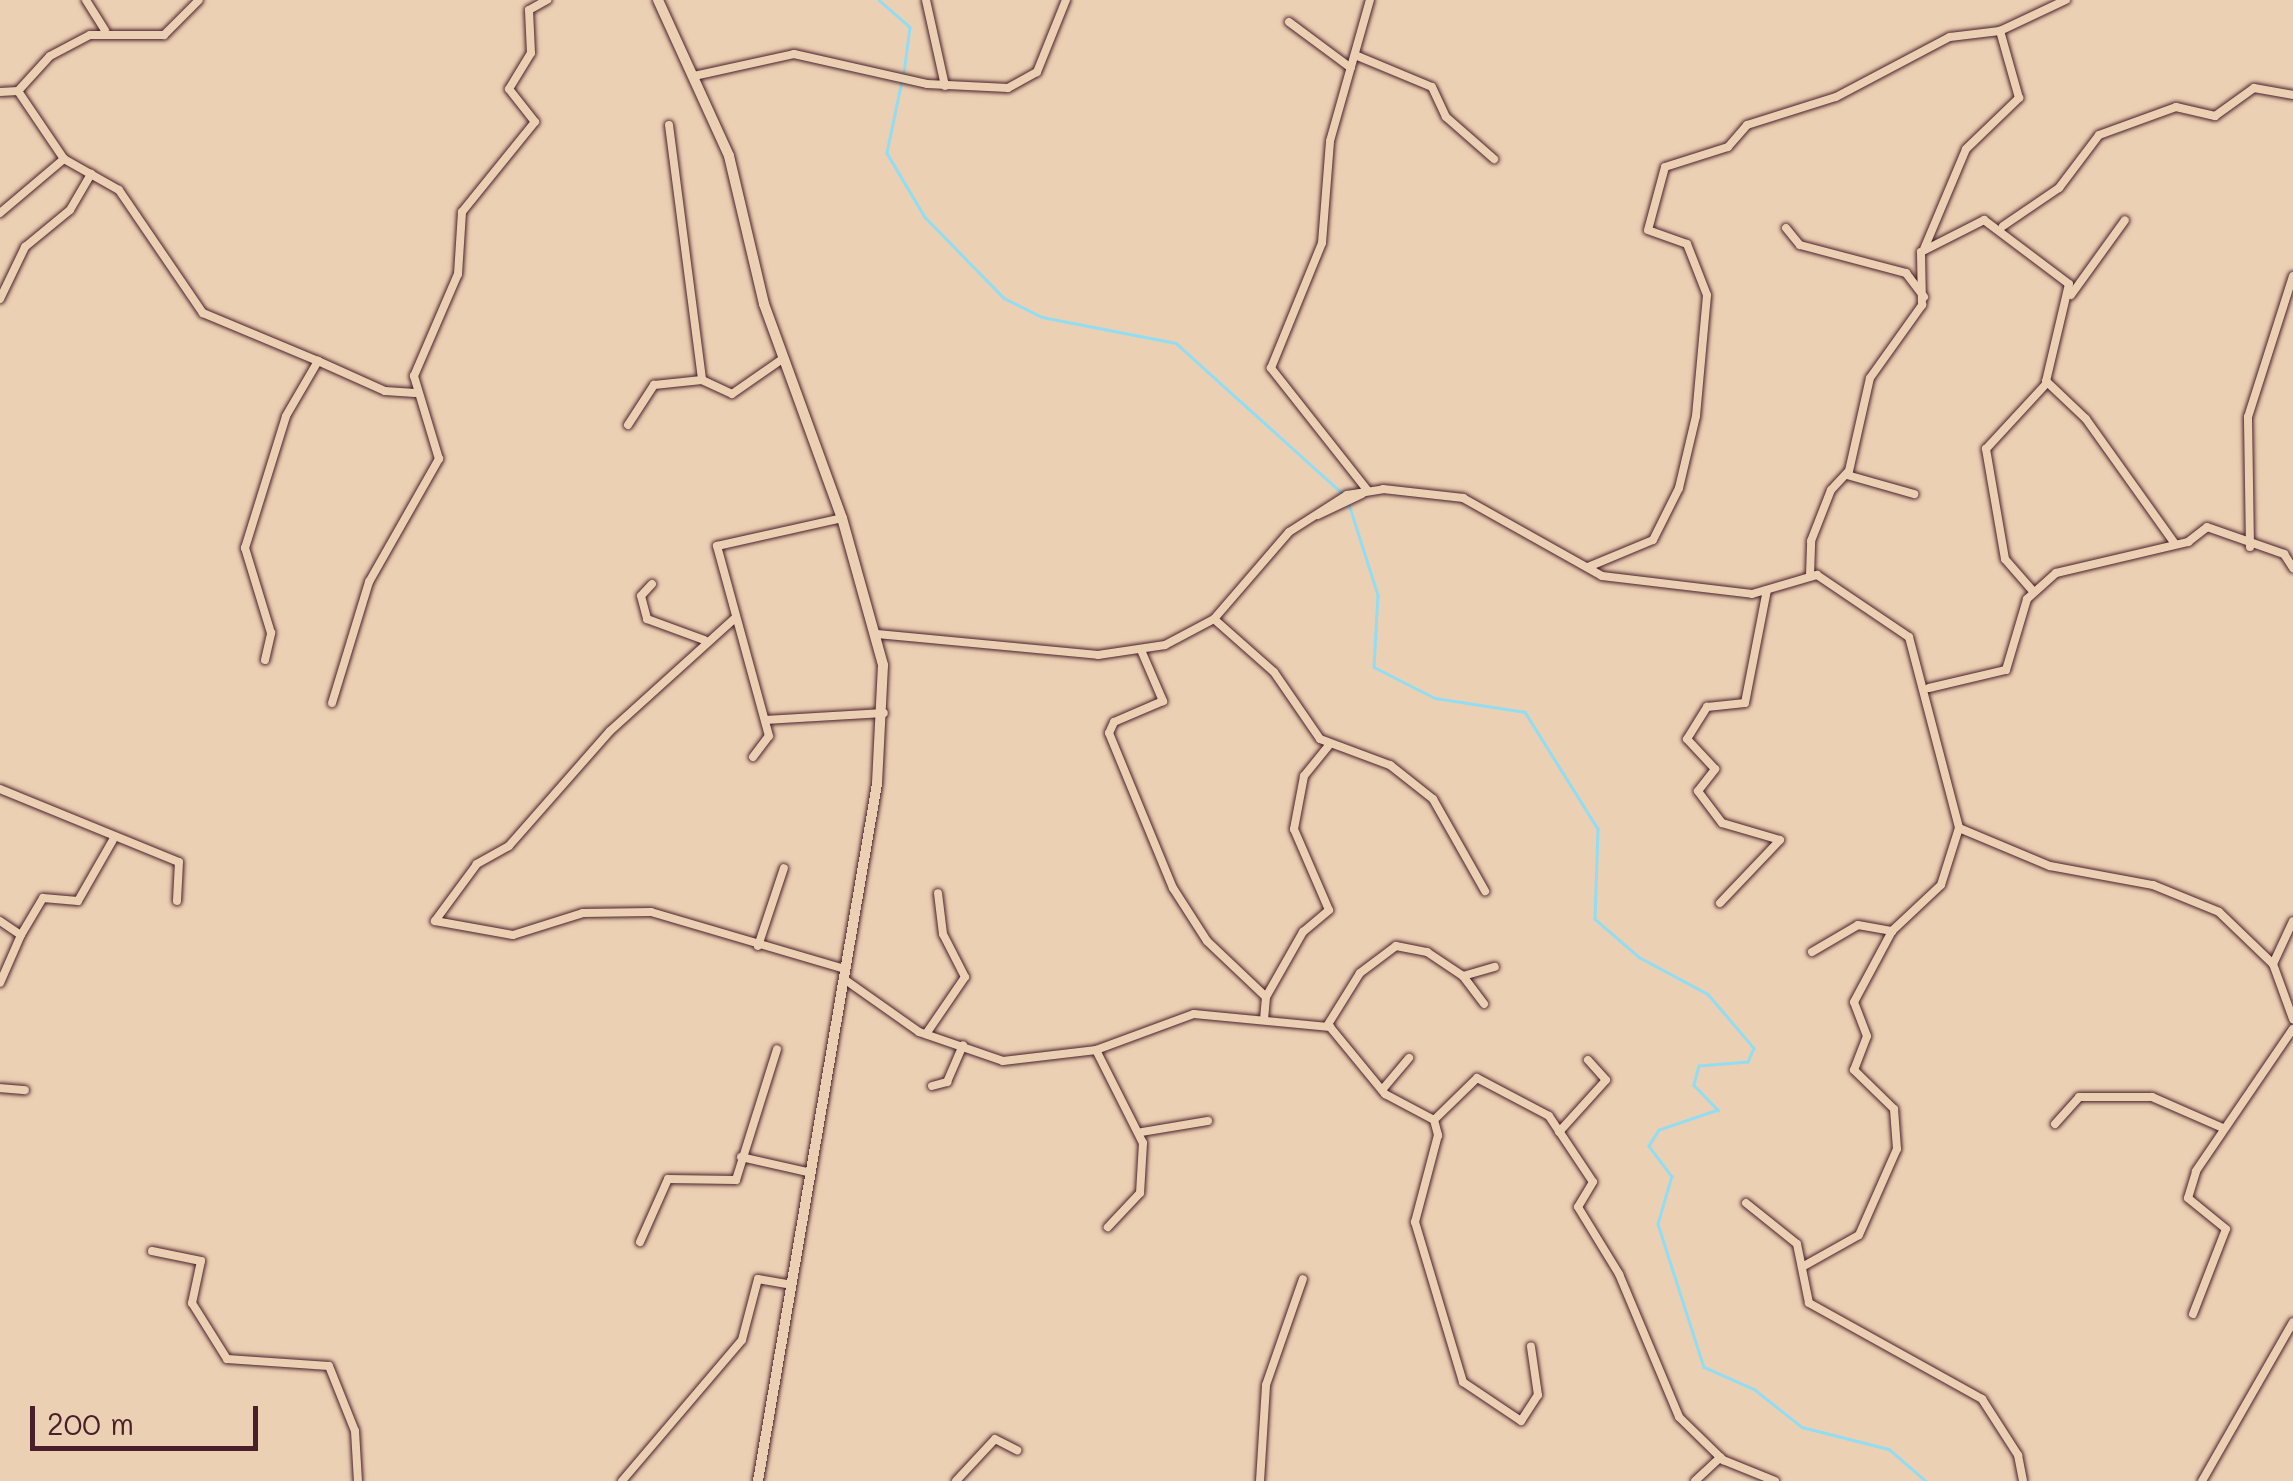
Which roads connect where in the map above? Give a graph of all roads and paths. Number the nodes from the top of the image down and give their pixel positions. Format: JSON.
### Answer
{"nodes":[{"id":1,"x":86,"y":0,"type":"edge"},
{"id":2,"x":199,"y":0,"type":"edge"},
{"id":3,"x":547,"y":0,"type":"edge"},
{"id":4,"x":658,"y":0,"type":"edge"},
{"id":5,"x":926,"y":0,"type":"edge"},
{"id":6,"x":1066,"y":0,"type":"edge"},
{"id":7,"x":1370,"y":0,"type":"edge"},
{"id":8,"x":2066,"y":0,"type":"edge"},
{"id":9,"x":1289,"y":22,"type":"dead end"},
{"id":10,"x":106,"y":31,"type":"junction"},
{"id":11,"x":2000,"y":31,"type":"junction"},
{"id":12,"x":1355,"y":55,"type":"junction"},
{"id":13,"x":1351,"y":68,"type":"junction"},
{"id":14,"x":694,"y":76,"type":"junction"},
{"id":15,"x":945,"y":86,"type":"junction"},
{"id":16,"x":18,"y":91,"type":"junction"},
{"id":17,"x":0,"y":92,"type":"edge"},
{"id":18,"x":2293,"y":95,"type":"edge"},
{"id":19,"x":669,"y":125,"type":"dead end"},
{"id":20,"x":64,"y":158,"type":"junction"},
{"id":21,"x":1494,"y":159,"type":"dead end"},
{"id":22,"x":91,"y":174,"type":"junction"},
{"id":23,"x":0,"y":213,"type":"edge"},
{"id":24,"x":2125,"y":220,"type":"dead end"},
{"id":25,"x":2003,"y":226,"type":"junction"},
{"id":26,"x":1786,"y":228,"type":"dead end"},
{"id":27,"x":1924,"y":249,"type":"junction"},
{"id":28,"x":2293,"y":276,"type":"edge"},
{"id":29,"x":2070,"y":295,"type":"junction"},
{"id":30,"x":1924,"y":297,"type":"junction"},
{"id":31,"x":0,"y":298,"type":"edge"},
{"id":32,"x":781,"y":360,"type":"junction"},
{"id":33,"x":318,"y":361,"type":"junction"},
{"id":34,"x":702,"y":380,"type":"junction"},
{"id":35,"x":2047,"y":383,"type":"junction"},
{"id":36,"x":414,"y":393,"type":"junction"},
{"id":37,"x":628,"y":425,"type":"dead end"},
{"id":38,"x":1847,"y":475,"type":"junction"},
{"id":39,"x":1365,"y":492,"type":"junction"},
{"id":40,"x":1914,"y":494,"type":"dead end"},
{"id":41,"x":842,"y":518,"type":"junction"},
{"id":42,"x":2176,"y":544,"type":"junction"},
{"id":43,"x":2250,"y":547,"type":"junction"},
{"id":44,"x":1588,"y":567,"type":"junction"},
{"id":45,"x":2293,"y":568,"type":"edge"},
{"id":46,"x":1810,"y":575,"type":"junction"},
{"id":47,"x":652,"y":584,"type":"dead end"},
{"id":48,"x":1767,"y":590,"type":"junction"},
{"id":49,"x":2032,"y":590,"type":"junction"},
{"id":50,"x":1214,"y":619,"type":"junction"},
{"id":51,"x":734,"y":620,"type":"junction"},
{"id":52,"x":877,"y":634,"type":"junction"},
{"id":53,"x":704,"y":640,"type":"junction"},
{"id":54,"x":1141,"y":650,"type":"junction"},
{"id":55,"x":265,"y":660,"type":"dead end"},
{"id":56,"x":1928,"y":688,"type":"junction"},
{"id":57,"x":332,"y":702,"type":"dead end"},
{"id":58,"x":884,"y":713,"type":"junction"},
{"id":59,"x":765,"y":720,"type":"junction"},
{"id":60,"x":1329,"y":745,"type":"junction"},
{"id":61,"x":752,"y":757,"type":"dead end"},
{"id":62,"x":0,"y":789,"type":"edge"},
{"id":63,"x":1959,"y":828,"type":"junction"},
{"id":64,"x":112,"y":840,"type":"junction"},
{"id":65,"x":784,"y":868,"type":"dead end"},
{"id":66,"x":1485,"y":891,"type":"dead end"},
{"id":67,"x":938,"y":893,"type":"dead end"},
{"id":68,"x":176,"y":902,"type":"dead end"},
{"id":69,"x":1720,"y":904,"type":"dead end"},
{"id":70,"x":0,"y":921,"type":"edge"},
{"id":71,"x":2293,"y":922,"type":"edge"},
{"id":72,"x":1892,"y":931,"type":"junction"},
{"id":73,"x":21,"y":935,"type":"junction"},
{"id":74,"x":758,"y":946,"type":"junction"},
{"id":75,"x":1812,"y":952,"type":"dead end"},
{"id":76,"x":2273,"y":964,"type":"junction"},
{"id":77,"x":1495,"y":967,"type":"dead end"},
{"id":78,"x":844,"y":974,"type":"junction"},
{"id":79,"x":1463,"y":976,"type":"junction"},
{"id":80,"x":0,"y":983,"type":"edge"},
{"id":81,"x":1266,"y":997,"type":"junction"},
{"id":82,"x":1484,"y":1004,"type":"dead end"},
{"id":83,"x":1264,"y":1018,"type":"junction"},
{"id":84,"x":2293,"y":1019,"type":"edge"},
{"id":85,"x":1328,"y":1026,"type":"junction"},
{"id":86,"x":2293,"y":1030,"type":"edge"},
{"id":87,"x":926,"y":1034,"type":"junction"},
{"id":88,"x":964,"y":1046,"type":"junction"},
{"id":89,"x":777,"y":1049,"type":"dead end"},
{"id":90,"x":1096,"y":1050,"type":"junction"},
{"id":91,"x":1409,"y":1058,"type":"dead end"},
{"id":92,"x":1588,"y":1060,"type":"dead end"},
{"id":93,"x":932,"y":1086,"type":"dead end"},
{"id":94,"x":0,"y":1088,"type":"edge"},
{"id":95,"x":25,"y":1090,"type":"dead end"},
{"id":96,"x":1382,"y":1090,"type":"junction"},
{"id":97,"x":1434,"y":1120,"type":"junction"},
{"id":98,"x":1208,"y":1121,"type":"dead end"},
{"id":99,"x":2055,"y":1124,"type":"dead end"},
{"id":100,"x":2223,"y":1128,"type":"junction"},
{"id":101,"x":1142,"y":1132,"type":"junction"},
{"id":102,"x":1560,"y":1132,"type":"junction"},
{"id":103,"x":741,"y":1157,"type":"junction"},
{"id":104,"x":807,"y":1172,"type":"junction"},
{"id":105,"x":1746,"y":1203,"type":"dead end"},
{"id":106,"x":1108,"y":1227,"type":"dead end"},
{"id":107,"x":640,"y":1242,"type":"dead end"},
{"id":108,"x":152,"y":1251,"type":"dead end"},
{"id":109,"x":1802,"y":1267,"type":"junction"},
{"id":110,"x":1303,"y":1279,"type":"dead end"},
{"id":111,"x":787,"y":1284,"type":"junction"},
{"id":112,"x":2193,"y":1314,"type":"dead end"},
{"id":113,"x":2293,"y":1322,"type":"edge"},
{"id":114,"x":1530,"y":1347,"type":"dead end"},
{"id":115,"x":1017,"y":1450,"type":"dead end"},
{"id":116,"x":1720,"y":1457,"type":"junction"},
{"id":117,"x":358,"y":1481,"type":"edge"},
{"id":118,"x":622,"y":1481,"type":"edge"},
{"id":119,"x":758,"y":1481,"type":"edge"},
{"id":120,"x":956,"y":1481,"type":"edge"},
{"id":121,"x":1260,"y":1481,"type":"edge"},
{"id":122,"x":1695,"y":1481,"type":"edge"},
{"id":123,"x":1775,"y":1481,"type":"edge"},
{"id":124,"x":2023,"y":1481,"type":"edge"},
{"id":125,"x":2202,"y":1481,"type":"edge"}],
"edges":[{"from":1,"to":10,"type":"street"},
{"from":2,"to":10,"type":"street"},
{"from":3,"to":36,"type":"street"},
{"from":4,"to":14,"type":"street"},
{"from":5,"to":15,"type":"street"},
{"from":6,"to":15,"type":"street"},
{"from":7,"to":12,"type":"street"},
{"from":8,"to":11,"type":"street"},
{"from":9,"to":13,"type":"street"},
{"from":10,"to":16,"type":"street"},
{"from":11,"to":27,"type":"street"},
{"from":11,"to":44,"type":"street"},
{"from":12,"to":13,"type":"street"},
{"from":12,"to":21,"type":"street"},
{"from":13,"to":39,"type":"street"},
{"from":14,"to":15,"type":"street"},
{"from":14,"to":32,"type":"street"},
{"from":16,"to":17,"type":"street"},
{"from":16,"to":20,"type":"street"},
{"from":18,"to":25,"type":"street"},
{"from":19,"to":34,"type":"street"},
{"from":20,"to":22,"type":"street"},
{"from":20,"to":23,"type":"street"},
{"from":22,"to":31,"type":"street"},
{"from":22,"to":33,"type":"street"},
{"from":24,"to":29,"type":"street"},
{"from":25,"to":27,"type":"street"},
{"from":25,"to":29,"type":"street"},
{"from":26,"to":30,"type":"street"},
{"from":27,"to":30,"type":"street"},
{"from":28,"to":43,"type":"street"},
{"from":29,"to":35,"type":"street"},
{"from":30,"to":38,"type":"street"},
{"from":32,"to":34,"type":"street"},
{"from":32,"to":41,"type":"street"},
{"from":33,"to":36,"type":"street"},
{"from":33,"to":55,"type":"street"},
{"from":34,"to":37,"type":"street"},
{"from":35,"to":42,"type":"street"},
{"from":35,"to":49,"type":"street"},
{"from":36,"to":57,"type":"street"},
{"from":38,"to":40,"type":"street"},
{"from":38,"to":46,"type":"street"},
{"from":39,"to":44,"type":"street"},
{"from":39,"to":50,"type":"street"},
{"from":41,"to":51,"type":"street"},
{"from":41,"to":52,"type":"street"},
{"from":42,"to":43,"type":"street"},
{"from":42,"to":49,"type":"street"},
{"from":43,"to":45,"type":"street"},
{"from":44,"to":48,"type":"street"},
{"from":46,"to":48,"type":"street"},
{"from":46,"to":56,"type":"street"},
{"from":47,"to":53,"type":"street"},
{"from":48,"to":69,"type":"street"},
{"from":49,"to":56,"type":"street"},
{"from":50,"to":54,"type":"street"},
{"from":50,"to":60,"type":"street"},
{"from":51,"to":53,"type":"street"},
{"from":51,"to":59,"type":"street"},
{"from":52,"to":54,"type":"street"},
{"from":52,"to":58,"type":"street"},
{"from":53,"to":74,"type":"street"},
{"from":54,"to":81,"type":"street"},
{"from":56,"to":63,"type":"street"},
{"from":58,"to":59,"type":"street"},
{"from":58,"to":78,"type":"street"},
{"from":59,"to":61,"type":"street"},
{"from":60,"to":66,"type":"street"},
{"from":60,"to":81,"type":"street"},
{"from":62,"to":64,"type":"street"},
{"from":63,"to":72,"type":"street"},
{"from":63,"to":76,"type":"street"},
{"from":64,"to":68,"type":"street"},
{"from":64,"to":73,"type":"street"},
{"from":65,"to":74,"type":"street"},
{"from":67,"to":87,"type":"street"},
{"from":70,"to":73,"type":"street"},
{"from":71,"to":76,"type":"street"},
{"from":72,"to":75,"type":"street"},
{"from":72,"to":109,"type":"street"},
{"from":73,"to":80,"type":"street"},
{"from":74,"to":78,"type":"street"},
{"from":76,"to":84,"type":"street"},
{"from":77,"to":79,"type":"street"},
{"from":78,"to":87,"type":"street"},
{"from":78,"to":104,"type":"street"},
{"from":79,"to":82,"type":"street"},
{"from":79,"to":85,"type":"street"},
{"from":81,"to":83,"type":"street"},
{"from":83,"to":85,"type":"street"},
{"from":83,"to":90,"type":"street"},
{"from":85,"to":96,"type":"street"},
{"from":86,"to":100,"type":"street"},
{"from":87,"to":88,"type":"street"},
{"from":88,"to":90,"type":"street"},
{"from":88,"to":93,"type":"street"},
{"from":89,"to":103,"type":"street"},
{"from":90,"to":101,"type":"street"},
{"from":91,"to":96,"type":"street"},
{"from":92,"to":102,"type":"street"},
{"from":94,"to":95,"type":"street"},
{"from":96,"to":97,"type":"street"},
{"from":97,"to":102,"type":"street"},
{"from":97,"to":114,"type":"street"},
{"from":98,"to":101,"type":"street"},
{"from":99,"to":100,"type":"street"},
{"from":100,"to":112,"type":"street"},
{"from":101,"to":106,"type":"street"},
{"from":102,"to":116,"type":"street"},
{"from":103,"to":104,"type":"street"},
{"from":103,"to":107,"type":"street"},
{"from":104,"to":111,"type":"street"},
{"from":105,"to":109,"type":"street"},
{"from":108,"to":117,"type":"street"},
{"from":109,"to":124,"type":"street"},
{"from":110,"to":121,"type":"street"},
{"from":111,"to":118,"type":"street"},
{"from":111,"to":119,"type":"street"},
{"from":113,"to":125,"type":"street"},
{"from":115,"to":120,"type":"street"},
{"from":116,"to":122,"type":"street"},
{"from":116,"to":123,"type":"street"}]}
